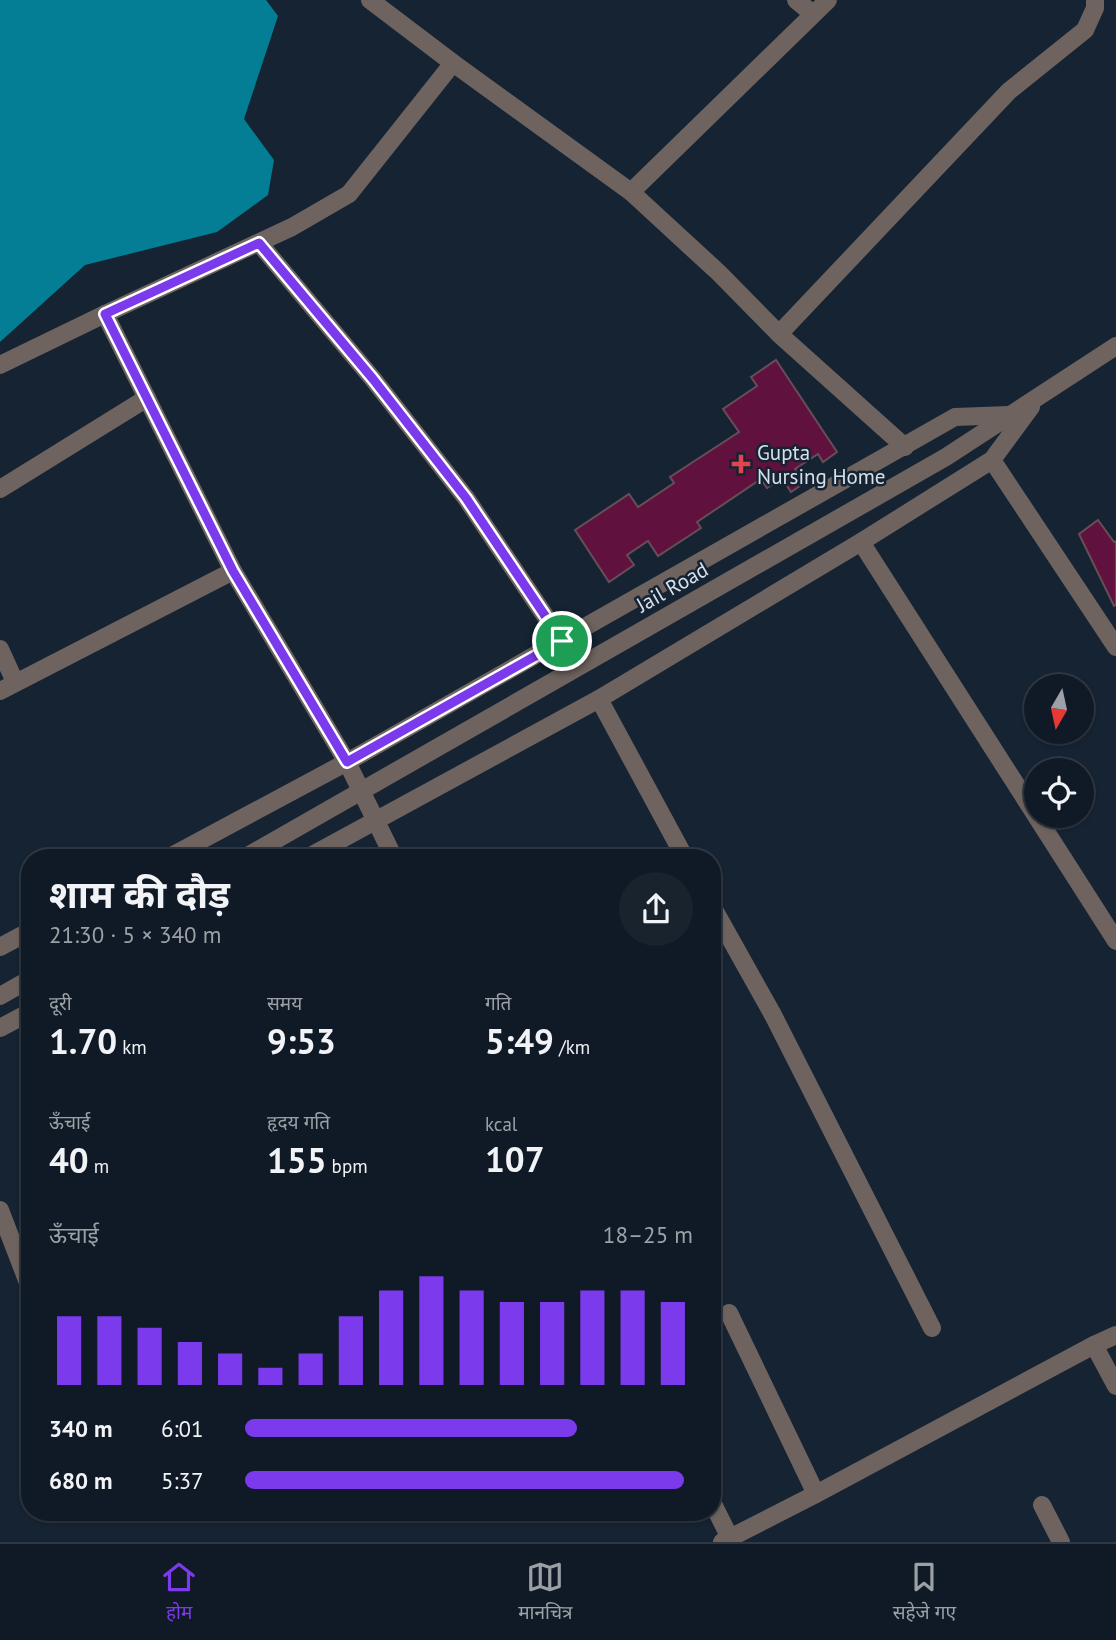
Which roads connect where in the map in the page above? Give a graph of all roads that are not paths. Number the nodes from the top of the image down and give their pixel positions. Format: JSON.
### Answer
{"nodes":[{"id":1,"x":370,"y":0,"type":"edge"},
{"id":2,"x":796,"y":0,"type":"edge"},
{"id":3,"x":828,"y":0,"type":"edge"},
{"id":4,"x":1095,"y":0,"type":"edge"},
{"id":5,"x":813,"y":14,"type":"junction"},
{"id":6,"x":453,"y":63,"type":"junction"},
{"id":7,"x":631,"y":192,"type":"junction"},
{"id":8,"x":259,"y":243,"type":"junction"},
{"id":9,"x":105,"y":314,"type":"junction"},
{"id":10,"x":779,"y":334,"type":"junction"},
{"id":11,"x":1116,"y":346,"type":"edge"},
{"id":12,"x":0,"y":365,"type":"edge"},
{"id":13,"x":147,"y":398,"type":"junction"},
{"id":14,"x":1038,"y":398,"type":"junction"},
{"id":15,"x":1012,"y":415,"type":"junction"},
{"id":16,"x":905,"y":447,"type":"junction"},
{"id":17,"x":992,"y":460,"type":"junction"},
{"id":18,"x":0,"y":489,"type":"edge"},
{"id":19,"x":861,"y":542,"type":"junction"},
{"id":20,"x":233,"y":571,"type":"junction"},
{"id":21,"x":562,"y":641,"type":"junction"},
{"id":22,"x":1116,"y":647,"type":"edge"},
{"id":23,"x":0,"y":649,"type":"edge"},
{"id":24,"x":8,"y":687,"type":"edge"},
{"id":25,"x":599,"y":699,"type":"junction"},
{"id":26,"x":347,"y":762,"type":"junction"},
{"id":27,"x":375,"y":820,"type":"junction"},
{"id":28,"x":185,"y":849,"type":"edge"},
{"id":29,"x":260,"y":849,"type":"edge"},
{"id":30,"x":323,"y":849,"type":"edge"},
{"id":31,"x":390,"y":849,"type":"edge"},
{"id":32,"x":680,"y":849,"type":"edge"},
{"id":33,"x":721,"y":922,"type":"edge"},
{"id":34,"x":21,"y":936,"type":"edge"},
{"id":35,"x":1116,"y":941,"type":"edge"},
{"id":36,"x":0,"y":947,"type":"edge"},
{"id":37,"x":21,"y":984,"type":"edge"},
{"id":38,"x":0,"y":996,"type":"edge"},
{"id":39,"x":21,"y":1017,"type":"edge"},
{"id":40,"x":0,"y":1028,"type":"edge"},
{"id":41,"x":0,"y":1210,"type":"edge"},
{"id":42,"x":21,"y":1265,"type":"edge"},
{"id":43,"x":729,"y":1313,"type":"dead end"},
{"id":44,"x":932,"y":1328,"type":"dead end"},
{"id":45,"x":1116,"y":1335,"type":"edge"},
{"id":46,"x":1094,"y":1345,"type":"junction"},
{"id":47,"x":1116,"y":1386,"type":"edge"},
{"id":48,"x":816,"y":1494,"type":"junction"},
{"id":49,"x":1042,"y":1505,"type":"dead end"},
{"id":50,"x":719,"y":1521,"type":"edge"},
{"id":51,"x":726,"y":1540,"type":"edge"},
{"id":52,"x":1061,"y":1542,"type":"edge"}],
"edges":[{"from":1,"to":6,"type":"street"},
{"from":2,"to":5,"type":"street"},
{"from":3,"to":5,"type":"street"},
{"from":4,"to":10,"type":"street"},
{"from":5,"to":7,"type":"street"},
{"from":6,"to":7,"type":"street"},
{"from":6,"to":8,"type":"street"},
{"from":7,"to":10,"type":"street"},
{"from":8,"to":9,"type":"street"},
{"from":8,"to":21,"type":"street"},
{"from":9,"to":12,"type":"street"},
{"from":9,"to":13,"type":"street"},
{"from":10,"to":16,"type":"street"},
{"from":11,"to":14,"type":"street","name":"Jail Road"},
{"from":13,"to":18,"type":"street"},
{"from":13,"to":20,"type":"street"},
{"from":14,"to":15,"type":"street","name":"Jail Road"},
{"from":14,"to":17,"type":"street"},
{"from":15,"to":16,"type":"street"},
{"from":15,"to":29,"type":"street","name":"Jail Road"},
{"from":16,"to":21,"type":"street"},
{"from":17,"to":19,"type":"street"},
{"from":17,"to":22,"type":"street"},
{"from":19,"to":25,"type":"street"},
{"from":19,"to":35,"type":"street"},
{"from":20,"to":24,"type":"street"},
{"from":20,"to":26,"type":"street"},
{"from":21,"to":26,"type":"street"},
{"from":23,"to":24,"type":"street"},
{"from":25,"to":27,"type":"street"},
{"from":25,"to":32,"type":"street"},
{"from":26,"to":27,"type":"street"},
{"from":26,"to":28,"type":"street"},
{"from":27,"to":30,"type":"street"},
{"from":27,"to":31,"type":"street"},
{"from":33,"to":44,"type":"street"},
{"from":34,"to":36,"type":"street"},
{"from":37,"to":38,"type":"street"},
{"from":39,"to":40,"type":"street"},
{"from":41,"to":42,"type":"street"},
{"from":43,"to":48,"type":"street"},
{"from":45,"to":46,"type":"street"},
{"from":46,"to":47,"type":"street"},
{"from":46,"to":48,"type":"street"},
{"from":48,"to":51,"type":"street"},
{"from":49,"to":52,"type":"street"},
{"from":50,"to":51,"type":"street"}]}
